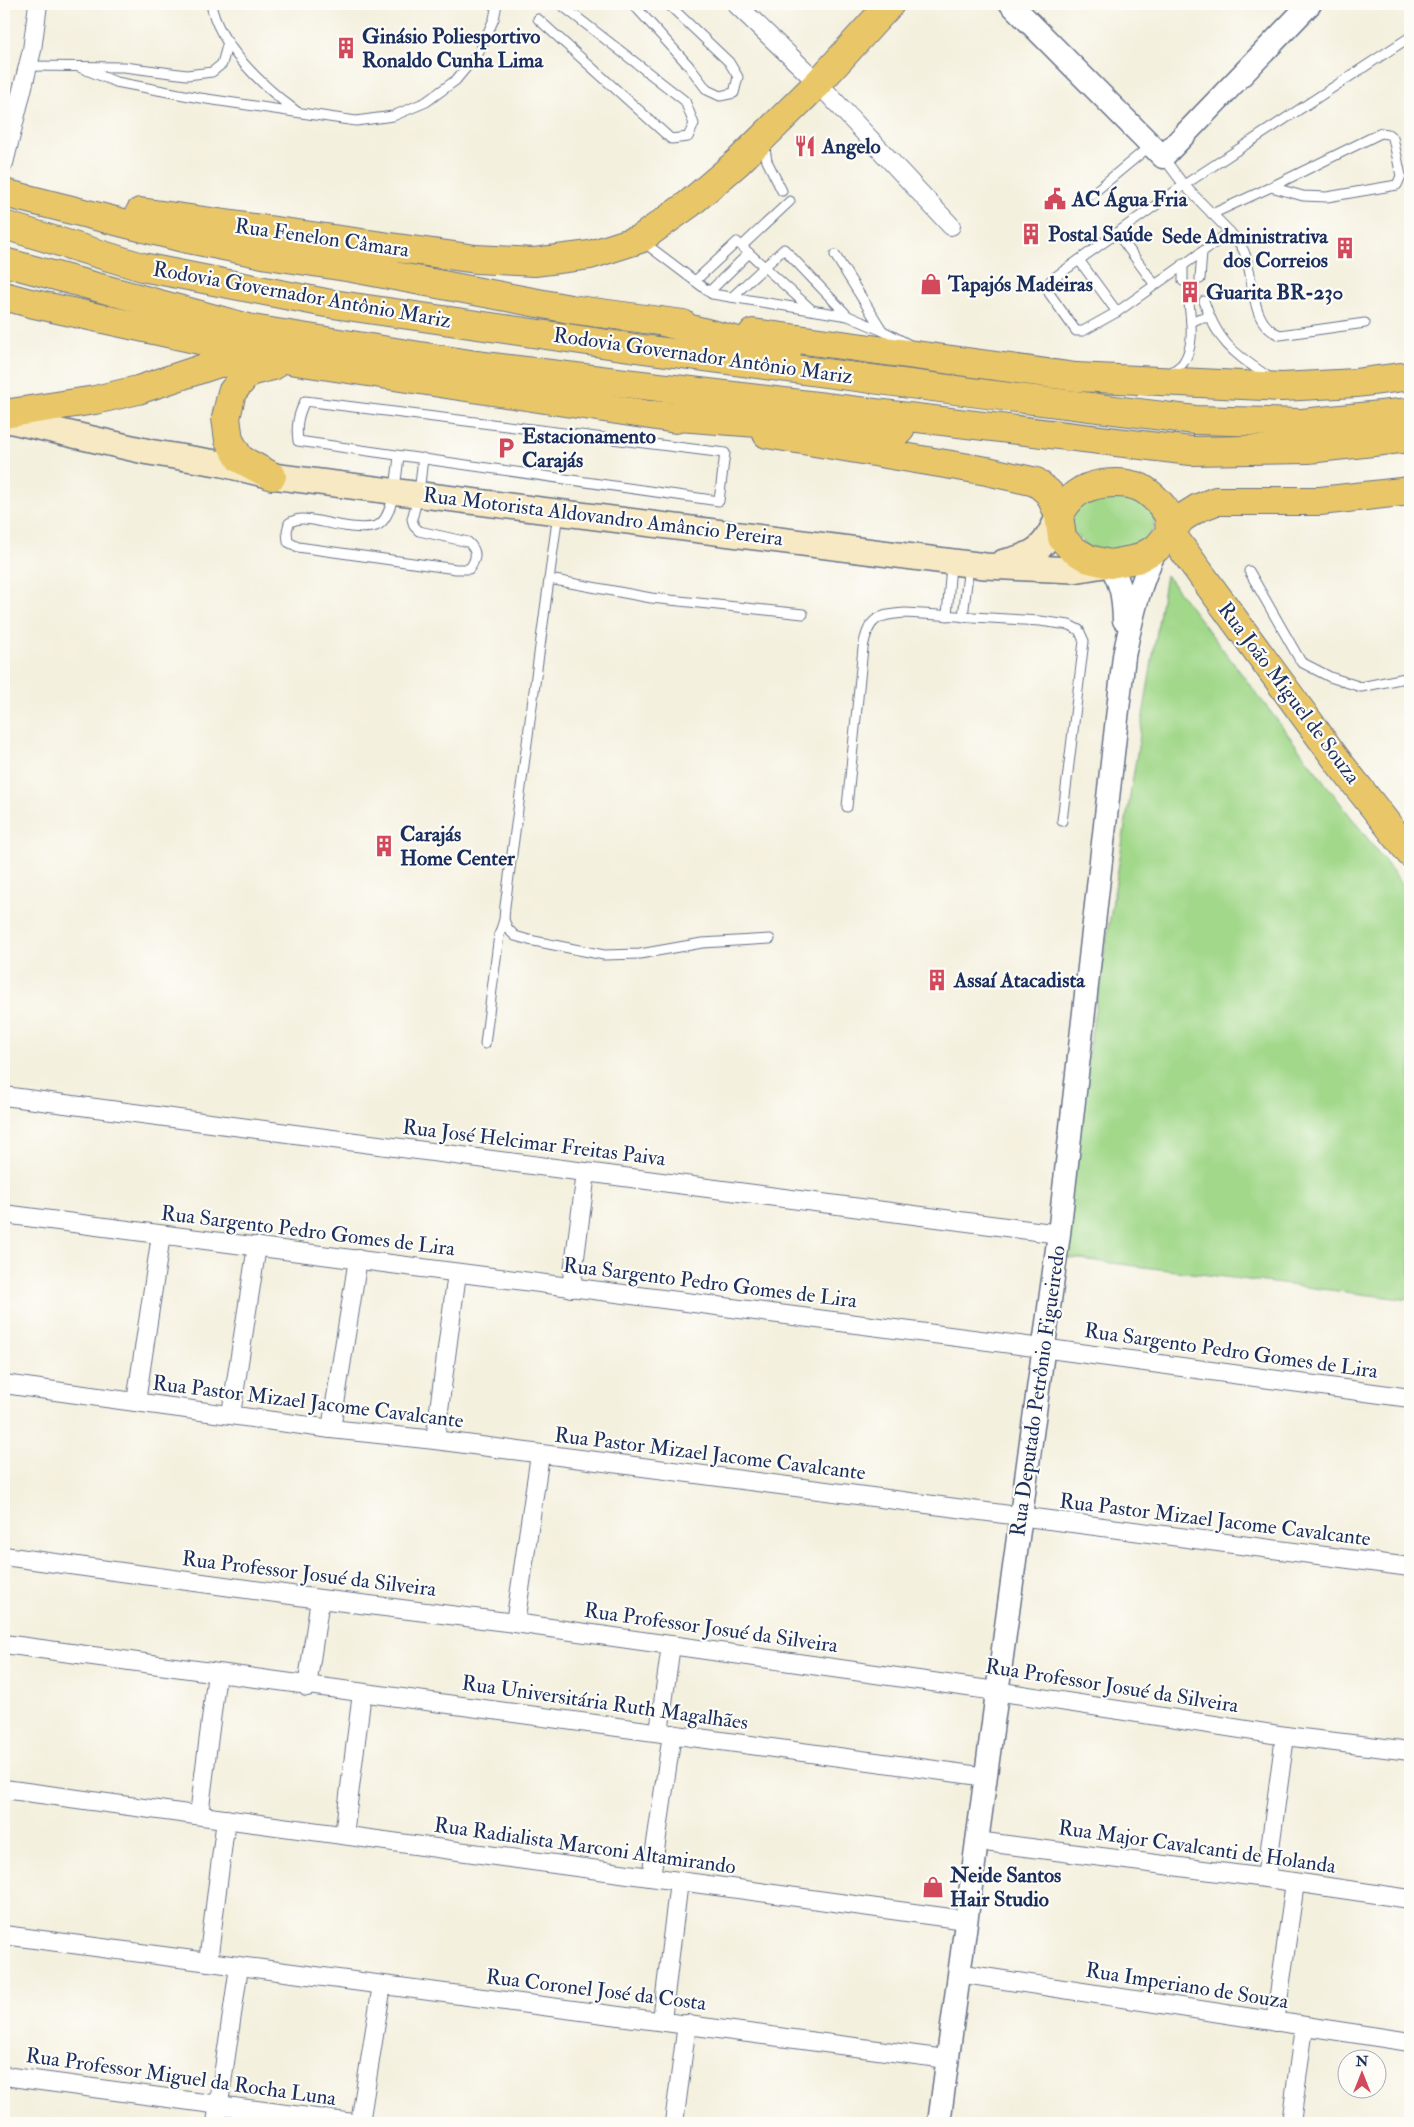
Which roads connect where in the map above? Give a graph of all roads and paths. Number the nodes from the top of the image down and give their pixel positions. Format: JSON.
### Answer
{"nodes":[{"id":1,"x":38,"y":4,"type":"edge"},
{"id":2,"x":211,"y":4,"type":"edge"},
{"id":3,"x":497,"y":4,"type":"edge"},
{"id":4,"x":560,"y":4,"type":"edge"},
{"id":5,"x":633,"y":4,"type":"edge"},
{"id":6,"x":668,"y":4,"type":"edge"},
{"id":7,"x":736,"y":4,"type":"edge"},
{"id":8,"x":890,"y":4,"type":"edge"},
{"id":9,"x":1010,"y":4,"type":"edge"},
{"id":10,"x":1306,"y":5,"type":"edge"},
{"id":11,"x":538,"y":19,"type":"dead end"},
{"id":12,"x":1409,"y":39,"type":"edge"},
{"id":13,"x":228,"y":42,"type":"junction"},
{"id":14,"x":28,"y":66,"type":"junction"},
{"id":15,"x":79,"y":66,"type":"junction"},
{"id":16,"x":818,"y":83,"type":"junction"},
{"id":17,"x":298,"y":113,"type":"junction"},
{"id":18,"x":763,"y":137,"type":"junction"},
{"id":19,"x":7,"y":138,"type":"edge"},
{"id":20,"x":1157,"y":151,"type":"junction"},
{"id":21,"x":4,"y":162,"type":"edge"},
{"id":22,"x":1184,"y":185,"type":"junction"},
{"id":23,"x":1271,"y":187,"type":"junction"},
{"id":24,"x":782,"y":191,"type":"dead end"},
{"id":25,"x":4,"y":193,"type":"edge"},
{"id":26,"x":1092,"y":194,"type":"dead end"},
{"id":27,"x":790,"y":201,"type":"dead end"},
{"id":28,"x":1212,"y":214,"type":"junction"},
{"id":29,"x":4,"y":225,"type":"edge"},
{"id":30,"x":951,"y":226,"type":"dead end"},
{"id":31,"x":1230,"y":232,"type":"junction"},
{"id":32,"x":1117,"y":233,"type":"junction"},
{"id":33,"x":640,"y":239,"type":"junction"},
{"id":34,"x":742,"y":246,"type":"junction"},
{"id":35,"x":1202,"y":252,"type":"junction"},
{"id":36,"x":749,"y":253,"type":"junction"},
{"id":37,"x":835,"y":255,"type":"dead end"},
{"id":38,"x":1079,"y":260,"type":"junction"},
{"id":39,"x":4,"y":262,"type":"edge"},
{"id":40,"x":1183,"y":264,"type":"junction"},
{"id":41,"x":765,"y":267,"type":"junction"},
{"id":42,"x":1200,"y":279,"type":"dead end"},
{"id":43,"x":695,"y":281,"type":"junction"},
{"id":44,"x":1183,"y":281,"type":"dead end"},
{"id":45,"x":1154,"y":285,"type":"junction"},
{"id":46,"x":709,"y":292,"type":"junction"},
{"id":47,"x":4,"y":296,"type":"edge"},
{"id":48,"x":732,"y":297,"type":"junction"},
{"id":49,"x":1204,"y":301,"type":"dead end"},
{"id":50,"x":1188,"y":303,"type":"dead end"},
{"id":51,"x":812,"y":310,"type":"junction"},
{"id":52,"x":1116,"y":312,"type":"junction"},
{"id":53,"x":848,"y":316,"type":"junction"},
{"id":54,"x":1210,"y":318,"type":"junction"},
{"id":55,"x":659,"y":320,"type":"junction"},
{"id":56,"x":1191,"y":322,"type":"junction"},
{"id":57,"x":1365,"y":323,"type":"dead end"},
{"id":58,"x":883,"y":330,"type":"junction"},
{"id":59,"x":930,"y":357,"type":"junction"},
{"id":60,"x":296,"y":361,"type":"junction"},
{"id":61,"x":1410,"y":376,"type":"edge"},
{"id":62,"x":1159,"y":381,"type":"junction"},
{"id":63,"x":1282,"y":386,"type":"junction"},
{"id":64,"x":989,"y":395,"type":"junction"},
{"id":65,"x":4,"y":401,"type":"edge"},
{"id":66,"x":33,"y":408,"type":"junction"},
{"id":67,"x":1410,"y":412,"type":"edge"},
{"id":68,"x":4,"y":414,"type":"edge"},
{"id":69,"x":652,"y":415,"type":"junction"},
{"id":70,"x":4,"y":419,"type":"edge"},
{"id":71,"x":1009,"y":429,"type":"junction"},
{"id":72,"x":1410,"y":438,"type":"edge"},
{"id":73,"x":399,"y":456,"type":"junction"},
{"id":74,"x":423,"y":458,"type":"junction"},
{"id":75,"x":223,"y":464,"type":"junction"},
{"id":76,"x":272,"y":476,"type":"junction"},
{"id":77,"x":394,"y":491,"type":"junction"},
{"id":78,"x":1410,"y":491,"type":"edge"},
{"id":79,"x":419,"y":493,"type":"junction"},
{"id":80,"x":558,"y":511,"type":"junction"},
{"id":81,"x":1059,"y":515,"type":"junction"},
{"id":82,"x":1164,"y":540,"type":"junction"},
{"id":83,"x":968,"y":564,"type":"junction"},
{"id":84,"x":1110,"y":564,"type":"junction"},
{"id":85,"x":1249,"y":572,"type":"dead end"},
{"id":86,"x":549,"y":579,"type":"junction"},
{"id":87,"x":803,"y":614,"type":"dead end"},
{"id":88,"x":947,"y":616,"type":"junction"},
{"id":89,"x":963,"y":617,"type":"junction"},
{"id":90,"x":1124,"y":656,"type":"junction"},
{"id":91,"x":1410,"y":677,"type":"edge"},
{"id":92,"x":847,"y":806,"type":"dead end"},
{"id":93,"x":1062,"y":821,"type":"dead end"},
{"id":94,"x":1410,"y":853,"type":"edge"},
{"id":95,"x":504,"y":920,"type":"junction"},
{"id":96,"x":770,"y":939,"type":"dead end"},
{"id":97,"x":485,"y":1044,"type":"dead end"},
{"id":98,"x":4,"y":1096,"type":"edge"},
{"id":99,"x":586,"y":1173,"type":"junction"},
{"id":100,"x":4,"y":1214,"type":"edge"},
{"id":101,"x":161,"y":1234,"type":"junction"},
{"id":102,"x":1059,"y":1234,"type":"junction"},
{"id":103,"x":257,"y":1246,"type":"junction"},
{"id":104,"x":358,"y":1258,"type":"junction"},
{"id":105,"x":457,"y":1272,"type":"junction"},
{"id":106,"x":571,"y":1288,"type":"junction"},
{"id":107,"x":1042,"y":1348,"type":"junction"},
{"id":108,"x":4,"y":1384,"type":"edge"},
{"id":109,"x":1410,"y":1398,"type":"edge"},
{"id":110,"x":136,"y":1402,"type":"junction"},
{"id":111,"x":231,"y":1414,"type":"junction"},
{"id":112,"x":331,"y":1429,"type":"junction"},
{"id":113,"x":436,"y":1440,"type":"junction"},
{"id":114,"x":540,"y":1455,"type":"junction"},
{"id":115,"x":1021,"y":1518,"type":"junction"},
{"id":116,"x":4,"y":1556,"type":"edge"},
{"id":117,"x":1410,"y":1567,"type":"edge"},
{"id":118,"x":320,"y":1599,"type":"junction"},
{"id":119,"x":515,"y":1623,"type":"junction"},
{"id":120,"x":4,"y":1644,"type":"edge"},
{"id":121,"x":671,"y":1646,"type":"junction"},
{"id":122,"x":217,"y":1673,"type":"junction"},
{"id":123,"x":307,"y":1686,"type":"junction"},
{"id":124,"x":996,"y":1691,"type":"junction"},
{"id":125,"x":362,"y":1694,"type":"junction"},
{"id":126,"x":666,"y":1733,"type":"junction"},
{"id":127,"x":1285,"y":1736,"type":"junction"},
{"id":128,"x":1410,"y":1751,"type":"edge"},
{"id":129,"x":986,"y":1777,"type":"junction"},
{"id":130,"x":4,"y":1789,"type":"edge"},
{"id":131,"x":199,"y":1816,"type":"junction"},
{"id":132,"x":226,"y":1819,"type":"junction"},
{"id":133,"x":344,"y":1835,"type":"junction"},
{"id":134,"x":977,"y":1841,"type":"junction"},
{"id":135,"x":652,"y":1877,"type":"junction"},
{"id":136,"x":1266,"y":1878,"type":"junction"},
{"id":137,"x":679,"y":1882,"type":"junction"},
{"id":138,"x":1296,"y":1883,"type":"junction"},
{"id":139,"x":1410,"y":1899,"type":"edge"},
{"id":140,"x":965,"y":1920,"type":"junction"},
{"id":141,"x":4,"y":1934,"type":"edge"},
{"id":142,"x":208,"y":1962,"type":"junction"},
{"id":143,"x":239,"y":1967,"type":"junction"},
{"id":144,"x":958,"y":1973,"type":"junction"},
{"id":145,"x":382,"y":1985,"type":"junction"},
{"id":146,"x":662,"y":2020,"type":"junction"},
{"id":147,"x":1274,"y":2022,"type":"junction"},
{"id":148,"x":687,"y":2024,"type":"junction"},
{"id":149,"x":1304,"y":2027,"type":"junction"},
{"id":150,"x":1410,"y":2042,"type":"edge"},
{"id":151,"x":946,"y":2059,"type":"junction"},
{"id":152,"x":4,"y":2076,"type":"edge"},
{"id":153,"x":219,"y":2105,"type":"junction"},
{"id":154,"x":216,"y":2123,"type":"edge"},
{"id":155,"x":353,"y":2123,"type":"edge"},
{"id":156,"x":360,"y":2123,"type":"edge"},
{"id":157,"x":674,"y":2123,"type":"edge"},
{"id":158,"x":939,"y":2123,"type":"edge"},
{"id":159,"x":1291,"y":2123,"type":"edge"}],
"edges":[{"from":1,"to":14,"type":"street"},
{"from":2,"to":13,"type":"lane"},
{"from":3,"to":17,"type":"lane"},
{"from":4,"to":11,"type":"lane"},
{"from":5,"to":6,"type":"lane"},
{"from":7,"to":16,"type":"street"},
{"from":8,"to":16,"type":"main road","name":"Rua Fenelon Câmara"},
{"from":9,"to":20,"type":"street"},
{"from":10,"to":20,"type":"street"},
{"from":12,"to":22,"type":"lane"},
{"from":13,"to":15,"type":"lane"},
{"from":13,"to":17,"type":"lane"},
{"from":14,"to":15,"type":"lane"},
{"from":14,"to":19,"type":"street"},
{"from":15,"to":17,"type":"lane"},
{"from":16,"to":18,"type":"main road","name":"Rua Fenelon Câmara"},
{"from":16,"to":30,"type":"street"},
{"from":18,"to":24,"type":"lane"},
{"from":18,"to":33,"type":"main road","name":"Rua Fenelon Câmara"},
{"from":19,"to":21,"type":"street"},
{"from":20,"to":22,"type":"lane"},
{"from":20,"to":26,"type":"lane"},
{"from":22,"to":28,"type":"lane"},
{"from":22,"to":32,"type":"lane"},
{"from":23,"to":23,"type":"lane"},
{"from":23,"to":28,"type":"lane"},
{"from":25,"to":33,"type":"main road","name":"Rua Fenelon Câmara"},
{"from":25,"to":55,"type":"main road"},
{"from":27,"to":34,"type":"lane"},
{"from":28,"to":31,"type":"lane"},
{"from":29,"to":64,"type":"main road","name":"Rodovia Governador Antônio Mariz"},
{"from":31,"to":35,"type":"lane"},
{"from":31,"to":57,"type":"lane"},
{"from":32,"to":38,"type":"lane"},
{"from":32,"to":45,"type":"lane"},
{"from":33,"to":43,"type":"lane"},
{"from":34,"to":36,"type":"lane"},
{"from":34,"to":43,"type":"lane"},
{"from":35,"to":40,"type":"lane"},
{"from":35,"to":42,"type":"lane"},
{"from":36,"to":41,"type":"lane"},
{"from":36,"to":46,"type":"lane"},
{"from":37,"to":58,"type":"lane"},
{"from":38,"to":52,"type":"lane"},
{"from":38,"to":52,"type":"lane"},
{"from":39,"to":71,"type":"main road","name":"Rodovia Governador Antônio Mariz"},
{"from":40,"to":44,"type":"lane"},
{"from":40,"to":45,"type":"lane"},
{"from":41,"to":48,"type":"lane"},
{"from":41,"to":51,"type":"lane"},
{"from":41,"to":53,"type":"lane"},
{"from":43,"to":46,"type":"lane"},
{"from":45,"to":52,"type":"lane"},
{"from":46,"to":48,"type":"lane"},
{"from":47,"to":60,"type":"main road"},
{"from":48,"to":51,"type":"lane"},
{"from":49,"to":54,"type":"lane"},
{"from":50,"to":56,"type":"lane"},
{"from":51,"to":53,"type":"lane"},
{"from":53,"to":58,"type":"lane"},
{"from":54,"to":56,"type":"lane"},
{"from":54,"to":63,"type":"lane"},
{"from":55,"to":59,"type":"main road"},
{"from":55,"to":64,"type":"main road"},
{"from":56,"to":62,"type":"lane"},
{"from":58,"to":59,"type":"lane"},
{"from":59,"to":62,"type":"main road"},
{"from":60,"to":66,"type":"main road"},
{"from":60,"to":69,"type":"main road"},
{"from":60,"to":76,"type":"main road"},
{"from":61,"to":63,"type":"main road"},
{"from":62,"to":63,"type":"main road"},
{"from":64,"to":67,"type":"main road","name":"Rodovia Governador Antônio Mariz"},
{"from":65,"to":66,"type":"main road","name":"Rua Motorista Aldovandro Amâncio Pereira"},
{"from":66,"to":68,"type":"main road"},
{"from":66,"to":75,"type":"main road","name":"Rua Motorista Aldovandro Amâncio Pereira"},
{"from":69,"to":71,"type":"main road"},
{"from":69,"to":81,"type":"main road"},
{"from":70,"to":75,"type":"main road","name":"Rua Motorista Aldovandro Amâncio Pereira"},
{"from":71,"to":72,"type":"main road","name":"Rodovia Governador Antônio Mariz"},
{"from":73,"to":74,"type":"lane"},
{"from":73,"to":74,"type":"lane"},
{"from":73,"to":77,"type":"lane"},
{"from":74,"to":79,"type":"lane"},
{"from":75,"to":76,"type":"main road","name":"Rua Motorista Aldovandro Amâncio Pereira"},
{"from":76,"to":77,"type":"main road","name":"Rua Motorista Aldovandro Amâncio Pereira"},
{"from":77,"to":79,"type":"main road","name":"Rua Motorista Aldovandro Amâncio Pereira"},
{"from":77,"to":79,"type":"lane"},
{"from":78,"to":82,"type":"main road"},
{"from":79,"to":80,"type":"main road","name":"Rua Motorista Aldovandro Amâncio Pereira"},
{"from":80,"to":83,"type":"main road","name":"Rua Motorista Aldovandro Amâncio Pereira"},
{"from":80,"to":86,"type":"lane"},
{"from":81,"to":82,"type":"main road"},
{"from":81,"to":83,"type":"main road","name":"Rua Motorista Aldovandro Amâncio Pereira"},
{"from":81,"to":84,"type":"main road"},
{"from":82,"to":84,"type":"main road"},
{"from":82,"to":90,"type":"street","name":"Rua Deputado Petrônio Figueiredo"},
{"from":82,"to":94,"type":"main road","name":"Rua João Miguel de Souza"},
{"from":83,"to":84,"type":"main road","name":"Rua Motorista Aldovandro Amâncio Pereira"},
{"from":83,"to":88,"type":"lane"},
{"from":83,"to":89,"type":"lane"},
{"from":84,"to":90,"type":"street","name":"Rua Deputado Petrônio Figueiredo"},
{"from":85,"to":91,"type":"lane"},
{"from":86,"to":87,"type":"lane"},
{"from":86,"to":95,"type":"lane"},
{"from":88,"to":89,"type":"lane"},
{"from":88,"to":92,"type":"lane"},
{"from":89,"to":93,"type":"lane"},
{"from":90,"to":102,"type":"street","name":"Rua Deputado Petrônio Figueiredo"},
{"from":95,"to":96,"type":"lane"},
{"from":95,"to":97,"type":"lane"},
{"from":98,"to":99,"type":"street","name":"Rua José Helcimar Freitas Paiva"},
{"from":99,"to":102,"type":"street","name":"Rua José Helcimar Freitas Paiva"},
{"from":99,"to":106,"type":"street"},
{"from":100,"to":101,"type":"street","name":"Rua Sargento Pedro Gomes de Lira"},
{"from":101,"to":103,"type":"street","name":"Rua Sargento Pedro Gomes de Lira"},
{"from":101,"to":110,"type":"street"},
{"from":102,"to":107,"type":"street","name":"Rua Deputado Petrônio Figueiredo"},
{"from":103,"to":104,"type":"street","name":"Rua Sargento Pedro Gomes de Lira"},
{"from":103,"to":111,"type":"street"},
{"from":104,"to":105,"type":"street","name":"Rua Sargento Pedro Gomes de Lira"},
{"from":104,"to":112,"type":"street"},
{"from":105,"to":106,"type":"street","name":"Rua Sargento Pedro Gomes de Lira"},
{"from":105,"to":113,"type":"street"},
{"from":106,"to":107,"type":"street","name":"Rua Sargento Pedro Gomes de Lira"},
{"from":107,"to":109,"type":"street","name":"Rua Sargento Pedro Gomes de Lira"},
{"from":107,"to":115,"type":"street","name":"Rua Deputado Petrônio Figueiredo"},
{"from":108,"to":110,"type":"street","name":"Rua Pastor Mizael Jacome Cavalcante"},
{"from":110,"to":111,"type":"street","name":"Rua Pastor Mizael Jacome Cavalcante"},
{"from":111,"to":112,"type":"street","name":"Rua Pastor Mizael Jacome Cavalcante"},
{"from":112,"to":113,"type":"street","name":"Rua Pastor Mizael Jacome Cavalcante"},
{"from":113,"to":114,"type":"street","name":"Rua Pastor Mizael Jacome Cavalcante"},
{"from":114,"to":115,"type":"street","name":"Rua Pastor Mizael Jacome Cavalcante"},
{"from":114,"to":119,"type":"street"},
{"from":115,"to":117,"type":"street","name":"Rua Pastor Mizael Jacome Cavalcante"},
{"from":115,"to":124,"type":"street","name":"Rua Deputado Petrônio Figueiredo"},
{"from":116,"to":118,"type":"street","name":"Rua Professor Josué da Silveira"},
{"from":118,"to":119,"type":"street","name":"Rua Professor Josué da Silveira"},
{"from":118,"to":123,"type":"street"},
{"from":119,"to":121,"type":"street","name":"Rua Professor Josué da Silveira"},
{"from":120,"to":122,"type":"street","name":"Rua Universitária Ruth Magalhães"},
{"from":121,"to":124,"type":"street","name":"Rua Professor Josué da Silveira"},
{"from":121,"to":126,"type":"street"},
{"from":122,"to":123,"type":"street","name":"Rua Universitária Ruth Magalhães"},
{"from":122,"to":131,"type":"street"},
{"from":123,"to":125,"type":"street","name":"Rua Universitária Ruth Magalhães"},
{"from":124,"to":127,"type":"street","name":"Rua Professor Josué da Silveira"},
{"from":124,"to":129,"type":"street","name":"Rua Deputado Petrônio Figueiredo"},
{"from":125,"to":126,"type":"street","name":"Rua Universitária Ruth Magalhães"},
{"from":125,"to":133,"type":"street"},
{"from":126,"to":129,"type":"street","name":"Rua Universitária Ruth Magalhães"},
{"from":126,"to":135,"type":"street"},
{"from":127,"to":128,"type":"street","name":"Rua Professor Josué da Silveira"},
{"from":127,"to":136,"type":"street"},
{"from":129,"to":134,"type":"street","name":"Rua Deputado Petrônio Figueiredo"},
{"from":130,"to":131,"type":"street","name":"Rua Radialista Marconi Altamirando"},
{"from":131,"to":132,"type":"street","name":"Rua Radialista Marconi Altamirando"},
{"from":132,"to":133,"type":"street","name":"Rua Radialista Marconi Altamirando"},
{"from":132,"to":142,"type":"street"},
{"from":133,"to":135,"type":"street","name":"Rua Radialista Marconi Altamirando"},
{"from":134,"to":136,"type":"street","name":"Rua Major Cavalcanti de Holanda"},
{"from":134,"to":140,"type":"street","name":"Rua Deputado Petrônio Figueiredo"},
{"from":135,"to":137,"type":"street","name":"Rua Radialista Marconi Altamirando"},
{"from":136,"to":138,"type":"street","name":"Rua Major Cavalcanti de Holanda"},
{"from":137,"to":140,"type":"street","name":"Rua Radialista Marconi Altamirando"},
{"from":137,"to":146,"type":"street"},
{"from":138,"to":139,"type":"street","name":"Rua Major Cavalcanti de Holanda"},
{"from":138,"to":147,"type":"street"},
{"from":140,"to":144,"type":"street","name":"Rua Deputado Petrônio Figueiredo"},
{"from":141,"to":142,"type":"street","name":"Rua Coronel José da Costa"},
{"from":142,"to":143,"type":"street","name":"Rua Coronel José da Costa"},
{"from":143,"to":145,"type":"street","name":"Rua Coronel José da Costa"},
{"from":143,"to":153,"type":"street"},
{"from":144,"to":147,"type":"street","name":"Rua Imperiano de Souza"},
{"from":144,"to":151,"type":"street","name":"Rua Deputado Petrônio Figueiredo"},
{"from":145,"to":146,"type":"street","name":"Rua Coronel José da Costa"},
{"from":145,"to":156,"type":"street"},
{"from":146,"to":148,"type":"street","name":"Rua Coronel José da Costa"},
{"from":147,"to":149,"type":"street","name":"Rua Imperiano de Souza"},
{"from":148,"to":151,"type":"street","name":"Rua Coronel José da Costa"},
{"from":148,"to":157,"type":"street"},
{"from":149,"to":150,"type":"street","name":"Rua Imperiano de Souza"},
{"from":149,"to":159,"type":"street"},
{"from":151,"to":158,"type":"street","name":"Rua Deputado Petrônio Figueiredo"},
{"from":152,"to":153,"type":"street","name":"Rua Professor Miguel da Rocha Luna"},
{"from":153,"to":154,"type":"street"},
{"from":153,"to":155,"type":"street","name":"Rua Professor Miguel da Rocha Luna"}]}
